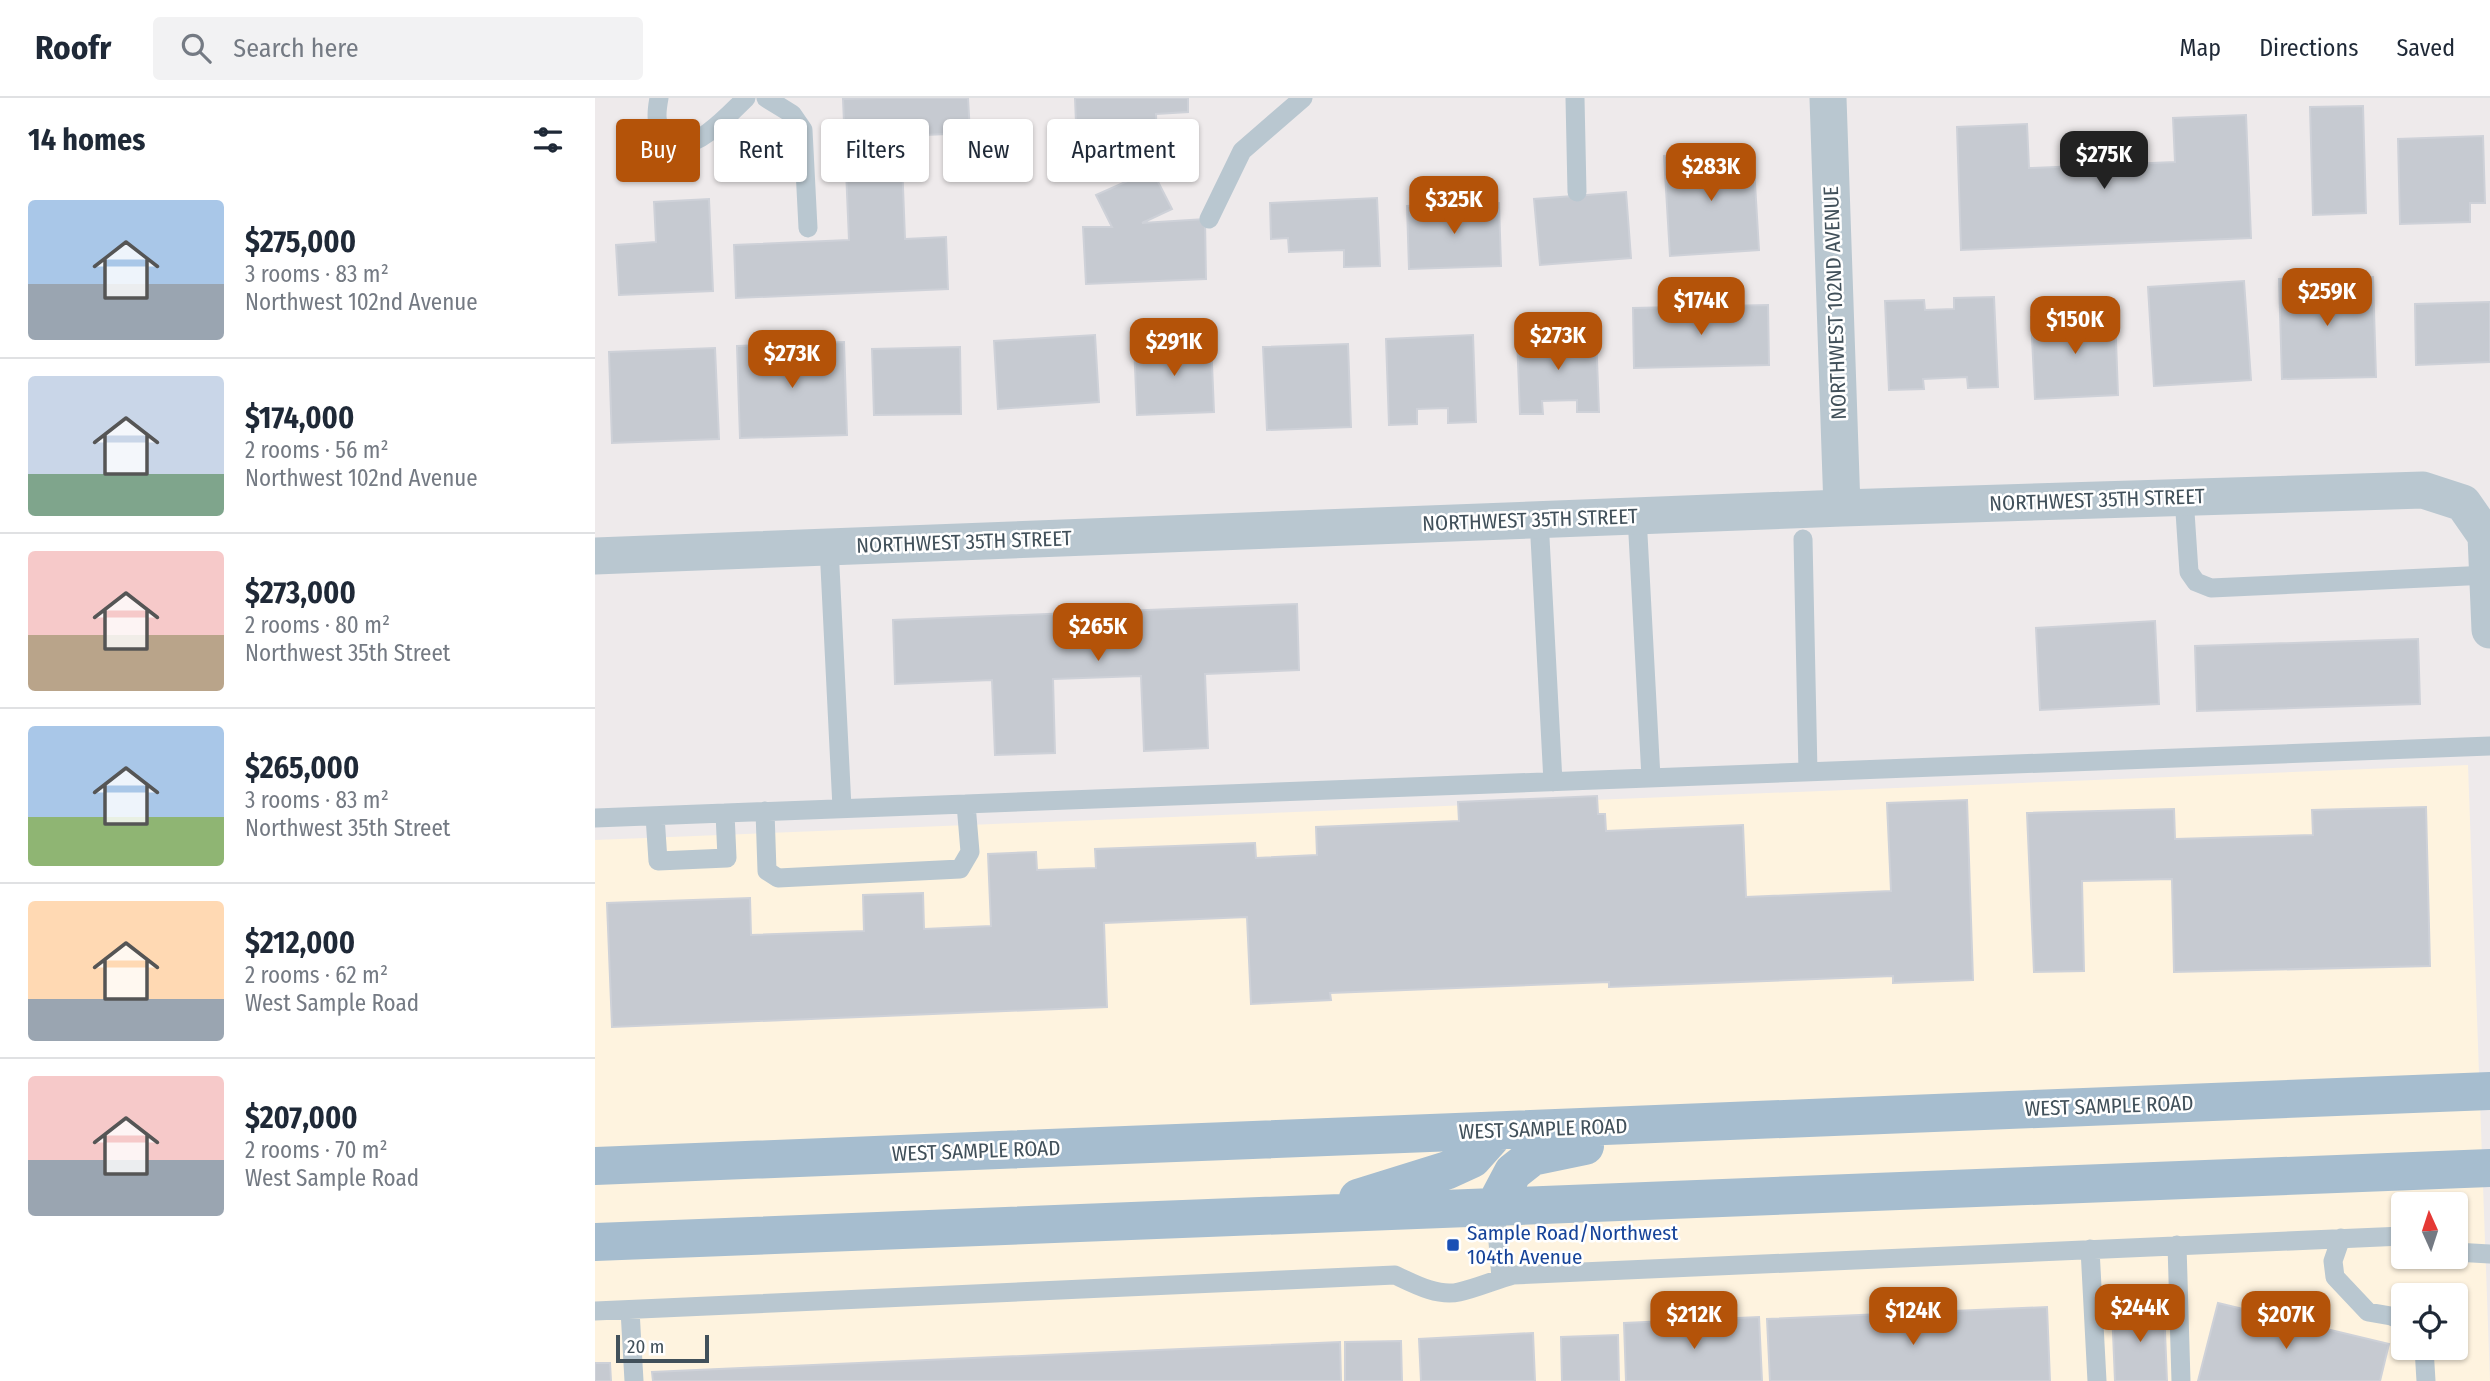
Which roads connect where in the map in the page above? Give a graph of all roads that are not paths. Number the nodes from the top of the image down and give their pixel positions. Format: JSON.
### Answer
{"nodes":[{"id":1,"x":659,"y":98,"type":"edge"},
{"id":2,"x":746,"y":98,"type":"edge"},
{"id":3,"x":766,"y":98,"type":"edge"},
{"id":4,"x":1303,"y":98,"type":"edge"},
{"id":5,"x":1575,"y":98,"type":"edge"},
{"id":6,"x":1828,"y":98,"type":"edge"},
{"id":7,"x":1577,"y":192,"type":"dead end"},
{"id":8,"x":1209,"y":219,"type":"dead end"},
{"id":9,"x":808,"y":228,"type":"dead end"},
{"id":10,"x":2184,"y":497,"type":"junction"},
{"id":11,"x":1842,"y":508,"type":"junction"},
{"id":12,"x":1637,"y":516,"type":"junction"},
{"id":13,"x":1539,"y":520,"type":"junction"},
{"id":14,"x":1803,"y":539,"type":"dead end"},
{"id":15,"x":829,"y":547,"type":"junction"},
{"id":16,"x":595,"y":556,"type":"edge"},
{"id":17,"x":2488,"y":576,"type":"junction"},
{"id":18,"x":2490,"y":630,"type":"edge"},
{"id":19,"x":2490,"y":746,"type":"edge"},
{"id":20,"x":1808,"y":772,"type":"junction"},
{"id":21,"x":1651,"y":778,"type":"junction"},
{"id":22,"x":1553,"y":782,"type":"junction"},
{"id":23,"x":966,"y":804,"type":"junction"},
{"id":24,"x":842,"y":808,"type":"junction"},
{"id":25,"x":765,"y":811,"type":"junction"},
{"id":26,"x":725,"y":813,"type":"junction"},
{"id":27,"x":655,"y":816,"type":"junction"},
{"id":28,"x":595,"y":818,"type":"edge"},
{"id":29,"x":2490,"y":1091,"type":"edge"},
{"id":30,"x":1707,"y":1123,"type":"junction"},
{"id":31,"x":1497,"y":1130,"type":"junction"},
{"id":32,"x":660,"y":1164,"type":"junction"},
{"id":33,"x":595,"y":1166,"type":"edge"},
{"id":34,"x":2490,"y":1168,"type":"edge"},
{"id":35,"x":595,"y":1175,"type":"edge"},
{"id":36,"x":1496,"y":1206,"type":"junction"},
{"id":37,"x":1309,"y":1213,"type":"junction"},
{"id":38,"x":2391,"y":1236,"type":"edge"},
{"id":39,"x":2341,"y":1238,"type":"junction"},
{"id":40,"x":595,"y":1242,"type":"edge"},
{"id":41,"x":2177,"y":1245,"type":"junction"},
{"id":42,"x":2090,"y":1249,"type":"junction"},
{"id":43,"x":2468,"y":1253,"type":"edge"},
{"id":44,"x":2490,"y":1254,"type":"edge"},
{"id":45,"x":1501,"y":1278,"type":"junction"},
{"id":46,"x":630,"y":1310,"type":"junction"},
{"id":47,"x":595,"y":1311,"type":"edge"},
{"id":48,"x":2391,"y":1316,"type":"edge"},
{"id":49,"x":2424,"y":1360,"type":"edge"},
{"id":50,"x":634,"y":1381,"type":"edge"},
{"id":51,"x":2097,"y":1381,"type":"edge"},
{"id":52,"x":2181,"y":1381,"type":"edge"},
{"id":53,"x":2425,"y":1381,"type":"edge"}],
"edges":[{"from":1,"to":2,"type":"lane"},
{"from":3,"to":9,"type":"lane"},
{"from":4,"to":8,"type":"lane"},
{"from":5,"to":7,"type":"lane"},
{"from":6,"to":11,"type":"street","name":"NORTHWEST 102ND AVENUE"},
{"from":10,"to":11,"type":"street","name":"NORTHWEST 35TH STREET"},
{"from":10,"to":17,"type":"street","name":"NORTHWEST 35TH STREET"},
{"from":10,"to":17,"type":"lane"},
{"from":11,"to":12,"type":"street","name":"NORTHWEST 35TH STREET"},
{"from":12,"to":13,"type":"street","name":"NORTHWEST 35TH STREET"},
{"from":12,"to":21,"type":"lane"},
{"from":13,"to":15,"type":"street","name":"NORTHWEST 35TH STREET"},
{"from":13,"to":22,"type":"lane"},
{"from":14,"to":20,"type":"lane"},
{"from":15,"to":16,"type":"street","name":"NORTHWEST 35TH STREET"},
{"from":15,"to":24,"type":"lane"},
{"from":17,"to":18,"type":"street"},
{"from":19,"to":20,"type":"lane"},
{"from":20,"to":21,"type":"lane"},
{"from":21,"to":22,"type":"lane"},
{"from":22,"to":23,"type":"lane"},
{"from":23,"to":24,"type":"lane"},
{"from":23,"to":25,"type":"lane"},
{"from":24,"to":25,"type":"lane"},
{"from":25,"to":26,"type":"lane"},
{"from":26,"to":27,"type":"lane"},
{"from":26,"to":27,"type":"lane"},
{"from":27,"to":28,"type":"lane"},
{"from":29,"to":30,"type":"main road","name":"WEST SAMPLE ROAD"},
{"from":30,"to":31,"type":"main road","name":"WEST SAMPLE ROAD"},
{"from":30,"to":36,"type":"main road"},
{"from":31,"to":32,"type":"main road","name":"WEST SAMPLE ROAD"},
{"from":31,"to":37,"type":"main road"},
{"from":32,"to":33,"type":"main road","name":"WEST SAMPLE ROAD"},
{"from":32,"to":35,"type":"street"},
{"from":34,"to":36,"type":"main road"},
{"from":36,"to":37,"type":"main road"},
{"from":36,"to":45,"type":"lane"},
{"from":37,"to":40,"type":"main road"},
{"from":38,"to":39,"type":"lane"},
{"from":39,"to":41,"type":"lane"},
{"from":39,"to":48,"type":"lane"},
{"from":41,"to":42,"type":"lane"},
{"from":41,"to":52,"type":"lane"},
{"from":42,"to":45,"type":"lane"},
{"from":42,"to":51,"type":"lane"},
{"from":43,"to":44,"type":"lane"},
{"from":45,"to":46,"type":"lane"},
{"from":46,"to":47,"type":"lane"},
{"from":46,"to":50,"type":"lane"},
{"from":49,"to":53,"type":"lane"}]}
